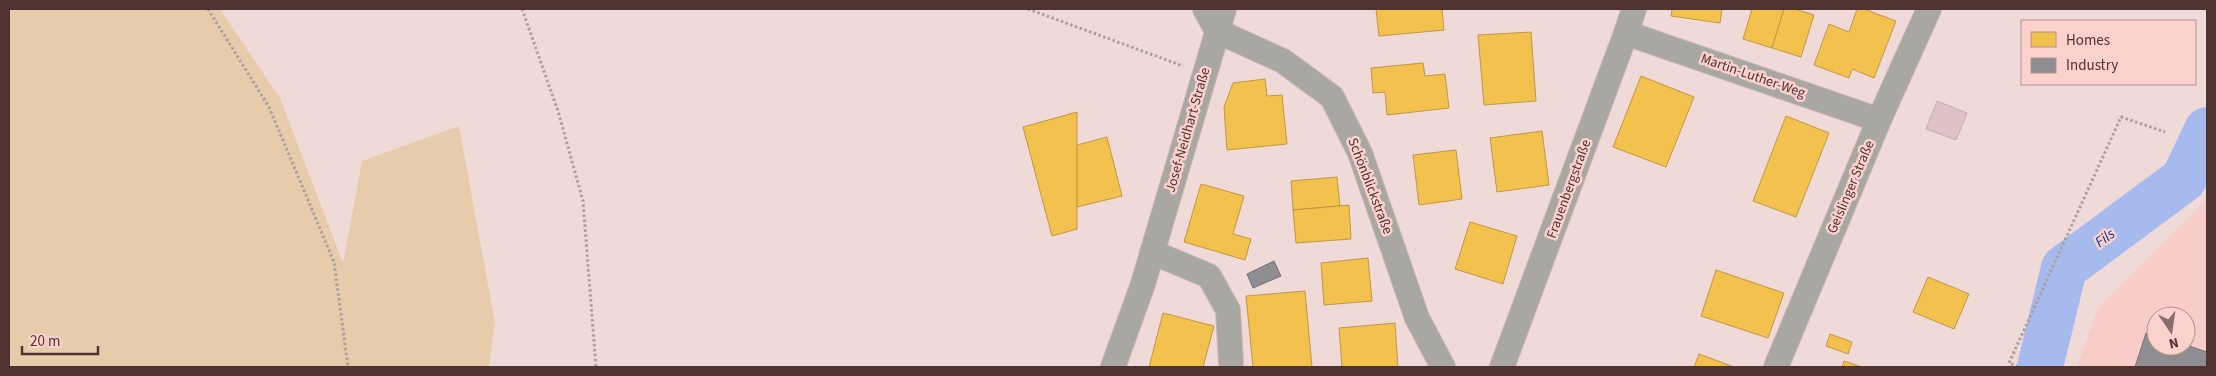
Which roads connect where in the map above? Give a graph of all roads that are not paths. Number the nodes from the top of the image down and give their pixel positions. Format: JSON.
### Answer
{"nodes":[{"id":1,"x":1205,"y":9,"type":"edge"},
{"id":2,"x":1634,"y":9,"type":"edge"},
{"id":3,"x":1929,"y":9,"type":"edge"},
{"id":4,"x":1221,"y":20,"type":"edge"},
{"id":5,"x":1626,"y":33,"type":"junction"},
{"id":6,"x":1879,"y":120,"type":"junction"},
{"id":7,"x":1152,"y":252,"type":"junction"},
{"id":8,"x":1231,"y":363,"type":"dead end"},
{"id":9,"x":1113,"y":367,"type":"edge"},
{"id":10,"x":1443,"y":367,"type":"edge"},
{"id":11,"x":1502,"y":367,"type":"edge"},
{"id":12,"x":1776,"y":367,"type":"edge"}],
"edges":[{"from":1,"to":4,"type":"street"},
{"from":2,"to":5,"type":"street","name":"Frauenbergstraße"},
{"from":3,"to":6,"type":"street","name":"Geislinger Straße"},
{"from":4,"to":7,"type":"street","name":"Josef-Neidhart-Straße"},
{"from":4,"to":10,"type":"street","name":"Schönblickstraße"},
{"from":5,"to":6,"type":"street","name":"Martin-Luther-Weg"},
{"from":5,"to":11,"type":"street","name":"Frauenbergstraße"},
{"from":6,"to":12,"type":"street","name":"Geislinger Straße"},
{"from":7,"to":8,"type":"street"},
{"from":7,"to":9,"type":"street","name":"Josef-Neidhart-Straße"}]}
